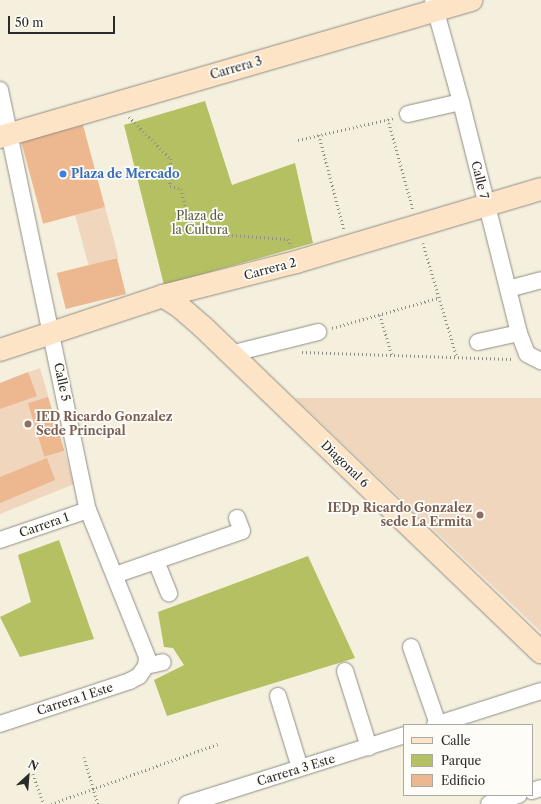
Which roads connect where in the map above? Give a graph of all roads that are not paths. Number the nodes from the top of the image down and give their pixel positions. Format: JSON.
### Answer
{"nodes":[{"id":1,"x":472,"y":0,"type":"edge"},
{"id":2,"x":434,"y":5,"type":"edge"},
{"id":3,"x":0,"y":90,"type":"edge"},
{"id":4,"x":461,"y":102,"type":"junction"},
{"id":5,"x":408,"y":114,"type":"road end"},
{"id":6,"x":5,"y":135,"type":"edge"},
{"id":7,"x":541,"y":189,"type":"edge"},
{"id":8,"x":487,"y":205,"type":"junction"},
{"id":9,"x":541,"y":280,"type":"edge"},
{"id":10,"x":508,"y":289,"type":"junction"},
{"id":11,"x":163,"y":296,"type":"junction"},
{"id":12,"x":318,"y":332,"type":"road end"},
{"id":13,"x":51,"y":333,"type":"junction"},
{"id":14,"x":518,"y":333,"type":"junction"},
{"id":15,"x":478,"y":342,"type":"dead end"},
{"id":16,"x":0,"y":350,"type":"edge"},
{"id":17,"x":230,"y":354,"type":"junction"},
{"id":18,"x":536,"y":359,"type":"edge"},
{"id":19,"x":88,"y":510,"type":"junction"},
{"id":20,"x":237,"y":518,"type":"dead end"},
{"id":21,"x":0,"y":540,"type":"edge"},
{"id":22,"x":156,"y":560,"type":"junction"},
{"id":23,"x":115,"y":574,"type":"junction"},
{"id":24,"x":169,"y":593,"type":"dead end"},
{"id":25,"x":411,"y":647,"type":"dead end"},
{"id":26,"x":541,"y":652,"type":"edge"},
{"id":27,"x":163,"y":662,"type":"dead end"},
{"id":28,"x":146,"y":666,"type":"junction"},
{"id":29,"x":345,"y":671,"type":"dead end"},
{"id":30,"x":541,"y":691,"type":"edge"},
{"id":31,"x":278,"y":696,"type":"dead end"},
{"id":32,"x":0,"y":724,"type":"edge"},
{"id":33,"x":436,"y":724,"type":"edge"},
{"id":34,"x":403,"y":735,"type":"edge"},
{"id":35,"x":369,"y":747,"type":"junction"},
{"id":36,"x":300,"y":768,"type":"junction"},
{"id":37,"x":516,"y":796,"type":"edge"},
{"id":38,"x":187,"y":804,"type":"edge"},
{"id":39,"x":489,"y":804,"type":"edge"}],
"edges":[{"from":1,"to":2,"type":"street","name":"Carrera 3"},
{"from":2,"to":4,"type":"street","name":"Calle 7"},
{"from":2,"to":6,"type":"street","name":"Carrera 3"},
{"from":3,"to":6,"type":"street","name":"Calle 5"},
{"from":4,"to":5,"type":"street"},
{"from":4,"to":8,"type":"street","name":"Calle 7"},
{"from":6,"to":13,"type":"street","name":"Calle 5"},
{"from":7,"to":8,"type":"street","name":"Carrera 2"},
{"from":8,"to":10,"type":"street","name":"Calle 7"},
{"from":8,"to":11,"type":"street","name":"Carrera 2"},
{"from":9,"to":10,"type":"street"},
{"from":10,"to":14,"type":"street","name":"Calle 7"},
{"from":11,"to":13,"type":"street","name":"Carrera 2"},
{"from":11,"to":17,"type":"street","name":"Diagonal 6"},
{"from":12,"to":17,"type":"street"},
{"from":13,"to":16,"type":"street","name":"Carrera 2"},
{"from":13,"to":19,"type":"street","name":"Calle 5"},
{"from":14,"to":15,"type":"street"},
{"from":14,"to":18,"type":"street","name":"Calle 7"},
{"from":17,"to":26,"type":"street","name":"Diagonal 6"},
{"from":19,"to":21,"type":"street","name":"Carrera 1"},
{"from":19,"to":23,"type":"street","name":"Calle 5"},
{"from":20,"to":22,"type":"street"},
{"from":22,"to":23,"type":"street"},
{"from":22,"to":24,"type":"street"},
{"from":23,"to":28,"type":"street","name":"Calle 5"},
{"from":25,"to":33,"type":"street"},
{"from":27,"to":28,"type":"street"},
{"from":28,"to":32,"type":"street","name":"Carrera 1 Este"},
{"from":29,"to":35,"type":"street"},
{"from":30,"to":33,"type":"street"},
{"from":31,"to":36,"type":"street"},
{"from":34,"to":35,"type":"street","name":"Carrera 3 Este"},
{"from":35,"to":36,"type":"street","name":"Carrera 3 Este"},
{"from":36,"to":38,"type":"street","name":"Carrera 3 Este"},
{"from":37,"to":39,"type":"street"}]}
